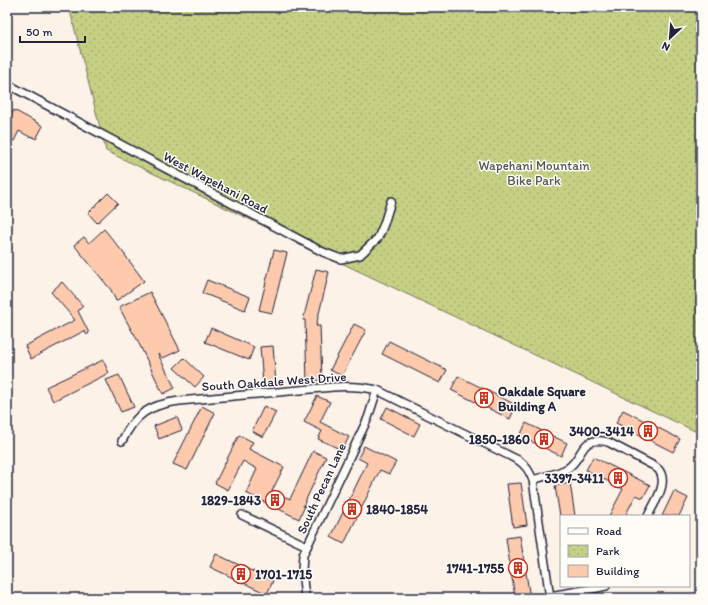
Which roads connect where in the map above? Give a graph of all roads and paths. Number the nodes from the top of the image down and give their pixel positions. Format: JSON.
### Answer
{"nodes":[{"id":1,"x":7,"y":84,"type":"edge"},
{"id":2,"x":391,"y":201,"type":"dead end"},
{"id":3,"x":377,"y":390,"type":"junction"},
{"id":4,"x":122,"y":441,"type":"dead end"},
{"id":5,"x":533,"y":480,"type":"junction"},
{"id":6,"x":242,"y":515,"type":"dead end"},
{"id":7,"x":648,"y":515,"type":"edge"},
{"id":8,"x":307,"y":546,"type":"junction"},
{"id":9,"x":602,"y":587,"type":"edge"},
{"id":10,"x":550,"y":597,"type":"edge"},
{"id":11,"x":305,"y":598,"type":"edge"}],
"edges":[{"from":1,"to":2,"type":"street","name":"West Wapehani Road"},
{"from":3,"to":4,"type":"street","name":"South Oakdale West Drive"},
{"from":3,"to":5,"type":"street","name":"South Oakdale West Drive"},
{"from":3,"to":8,"type":"street","name":"South Pecan Lane"},
{"from":5,"to":7,"type":"street"},
{"from":5,"to":10,"type":"street"},
{"from":6,"to":8,"type":"street"},
{"from":8,"to":11,"type":"street","name":"South Pecan Lane"},
{"from":9,"to":10,"type":"street"}]}
